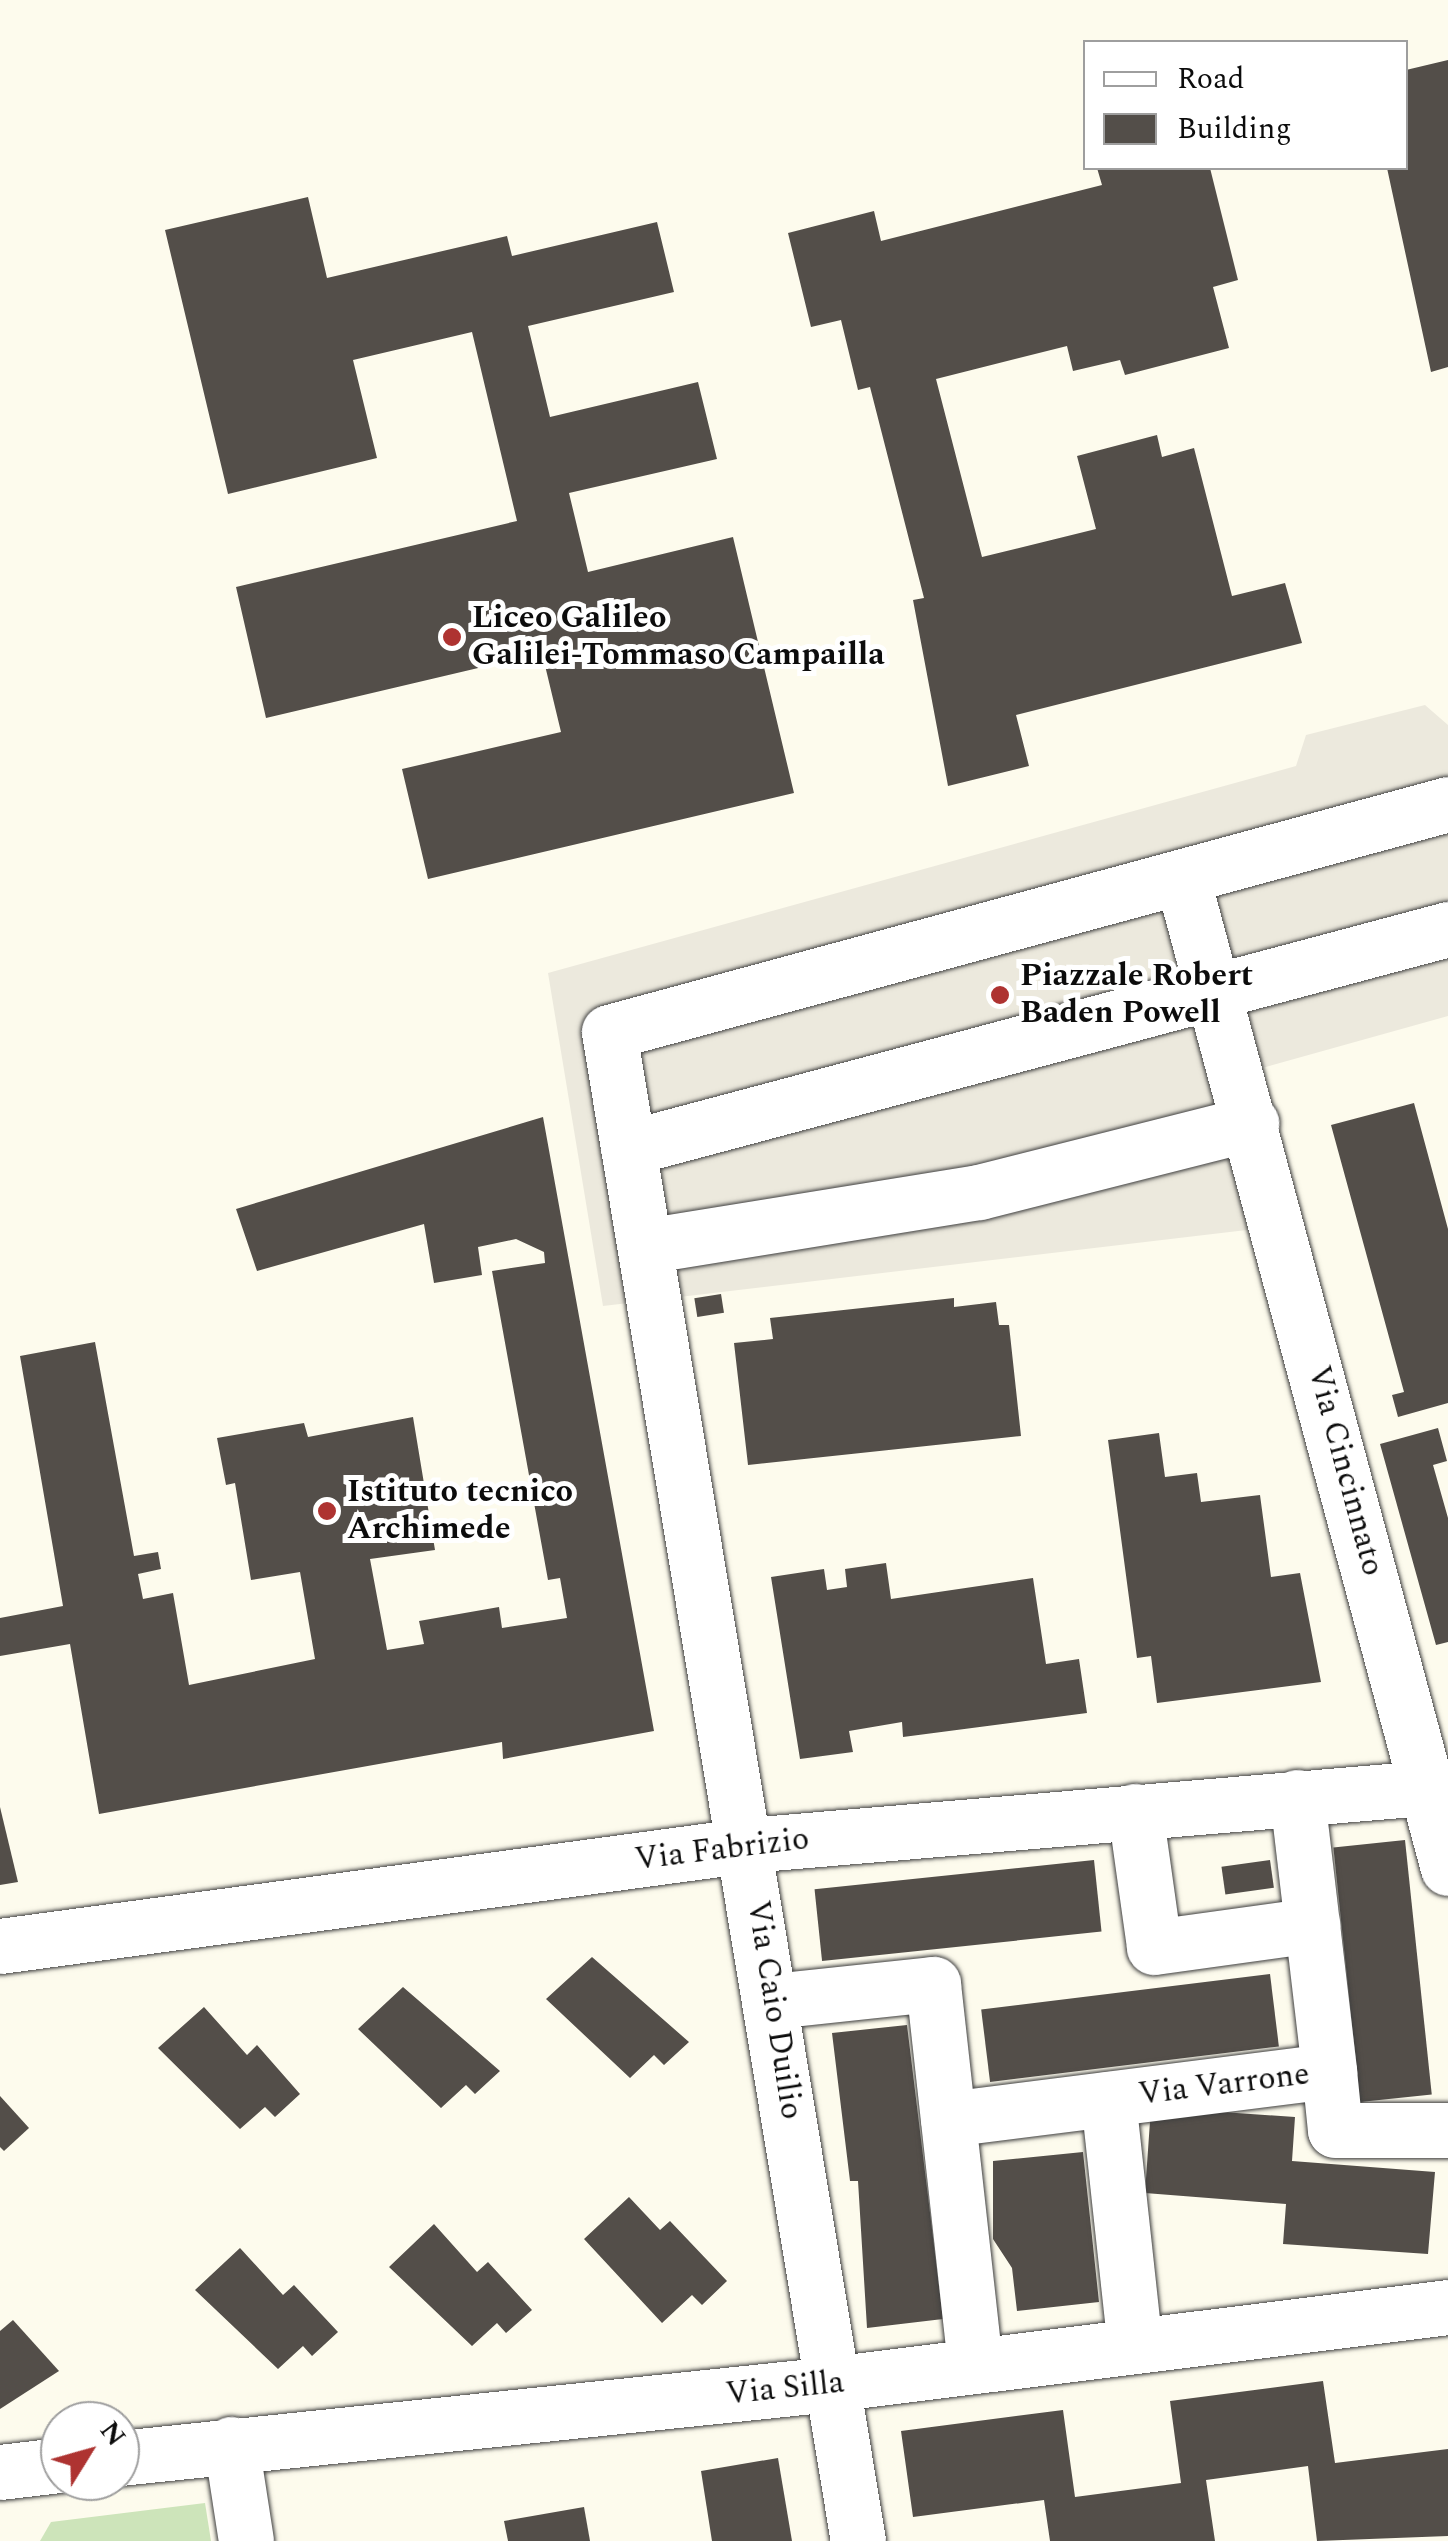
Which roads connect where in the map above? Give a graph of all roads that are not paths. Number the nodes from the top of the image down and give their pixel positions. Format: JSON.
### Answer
{"nodes":[{"id":1,"x":1448,"y":804,"type":"edge"},
{"id":2,"x":1182,"y":877,"type":"junction"},
{"id":3,"x":1448,"y":929,"type":"edge"},
{"id":4,"x":1214,"y":991,"type":"junction"},
{"id":5,"x":1244,"y":1100,"type":"junction"},
{"id":6,"x":628,"y":1148,"type":"junction"},
{"id":7,"x":645,"y":1246,"type":"junction"},
{"id":8,"x":1439,"y":1786,"type":"edge"},
{"id":9,"x":1297,"y":1797,"type":"junction"},
{"id":10,"x":1135,"y":1811,"type":"junction"},
{"id":11,"x":748,"y":1844,"type":"junction"},
{"id":12,"x":1448,"y":1868,"type":"edge"},
{"id":13,"x":1312,"y":1925,"type":"junction"},
{"id":14,"x":0,"y":1946,"type":"edge"},
{"id":15,"x":772,"y":2001,"type":"junction"},
{"id":16,"x":1329,"y":2072,"type":"junction"},
{"id":17,"x":1108,"y":2099,"type":"junction"},
{"id":18,"x":948,"y":2119,"type":"junction"},
{"id":19,"x":1448,"y":2130,"type":"edge"},
{"id":20,"x":1448,"y":2307,"type":"edge"},
{"id":21,"x":1135,"y":2346,"type":"junction"},
{"id":22,"x":975,"y":2366,"type":"junction"},
{"id":23,"x":832,"y":2384,"type":"junction"},
{"id":24,"x":231,"y":2444,"type":"junction"},
{"id":25,"x":140,"y":2455,"type":"edge"},
{"id":26,"x":40,"y":2467,"type":"edge"},
{"id":27,"x":0,"y":2472,"type":"edge"},
{"id":28,"x":246,"y":2541,"type":"edge"},
{"id":29,"x":858,"y":2541,"type":"edge"}],
"edges":[{"from":1,"to":2,"type":"street"},
{"from":2,"to":4,"type":"street","name":"Via Cincinnato"},
{"from":2,"to":6,"type":"street","name":"Via Caio Duilio"},
{"from":3,"to":4,"type":"street"},
{"from":4,"to":5,"type":"street","name":"Via Cincinnato"},
{"from":4,"to":6,"type":"street"},
{"from":5,"to":7,"type":"street"},
{"from":5,"to":8,"type":"street","name":"Via Cincinnato"},
{"from":6,"to":7,"type":"street","name":"Via Caio Duilio"},
{"from":7,"to":11,"type":"street","name":"Via Caio Duilio"},
{"from":8,"to":9,"type":"street","name":"Via Fabrizio"},
{"from":8,"to":12,"type":"street","name":"Via Cincinnato"},
{"from":9,"to":10,"type":"street","name":"Via Fabrizio"},
{"from":9,"to":13,"type":"street"},
{"from":10,"to":11,"type":"street","name":"Via Fabrizio"},
{"from":10,"to":13,"type":"street"},
{"from":11,"to":14,"type":"street","name":"Via Fabrizio"},
{"from":11,"to":15,"type":"street","name":"Via Caio Duilio"},
{"from":13,"to":16,"type":"street"},
{"from":15,"to":18,"type":"street"},
{"from":15,"to":23,"type":"street","name":"Via Caio Duilio"},
{"from":16,"to":17,"type":"street","name":"Via Varrone"},
{"from":16,"to":19,"type":"street","name":"Via Varrone"},
{"from":17,"to":18,"type":"street","name":"Via Varrone"},
{"from":17,"to":21,"type":"street"},
{"from":18,"to":22,"type":"street"},
{"from":20,"to":21,"type":"street","name":"Via Silla"},
{"from":21,"to":22,"type":"street","name":"Via Silla"},
{"from":22,"to":23,"type":"street","name":"Via Silla"},
{"from":23,"to":24,"type":"street","name":"Via Silla"},
{"from":23,"to":29,"type":"street","name":"Via Caio Duilio"},
{"from":24,"to":25,"type":"street","name":"Via Silla"},
{"from":24,"to":28,"type":"street"},
{"from":26,"to":27,"type":"street"}]}
